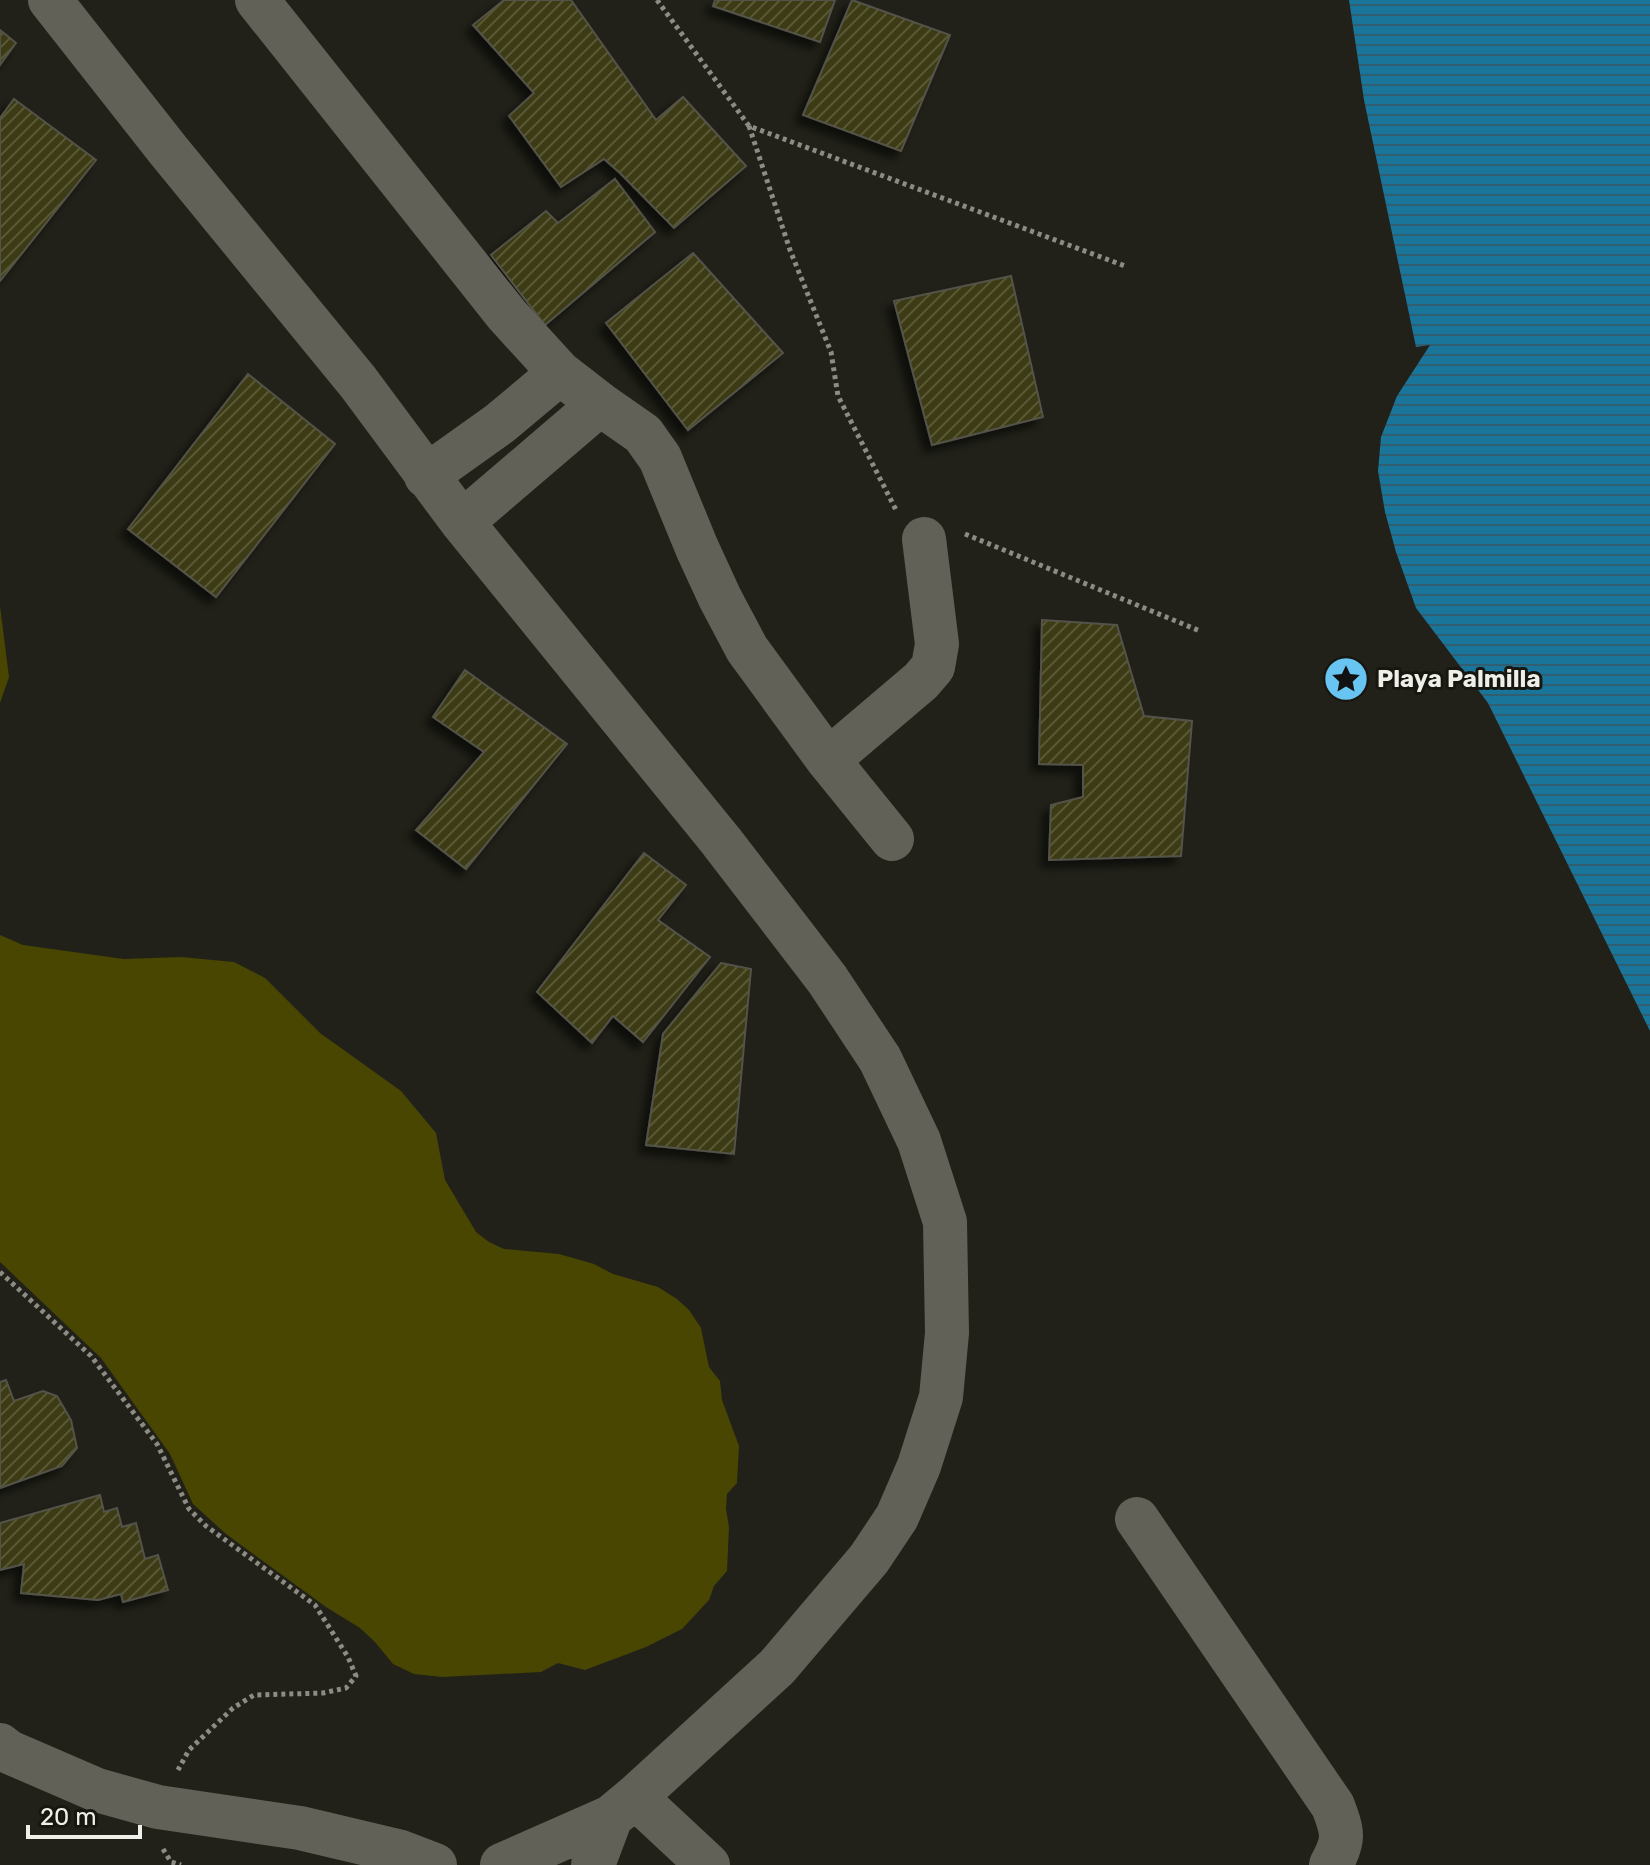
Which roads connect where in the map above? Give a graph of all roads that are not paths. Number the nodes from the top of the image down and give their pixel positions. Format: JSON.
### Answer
{"nodes":[{"id":1,"x":50,"y":0,"type":"edge"},
{"id":2,"x":257,"y":0,"type":"edge"},
{"id":3,"x":560,"y":373,"type":"junction"},
{"id":4,"x":600,"y":404,"type":"junction"},
{"id":5,"x":426,"y":476,"type":"junction"},
{"id":6,"x":462,"y":522,"type":"junction"},
{"id":7,"x":924,"y":539,"type":"road end"},
{"id":8,"x":828,"y":760,"type":"junction"},
{"id":9,"x":892,"y":839,"type":"dead end"},
{"id":10,"x":1137,"y":1519,"type":"dead end"},
{"id":11,"x":0,"y":1745,"type":"edge"},
{"id":12,"x":623,"y":1807,"type":"junction"},
{"id":13,"x":435,"y":1865,"type":"edge"},
{"id":14,"x":502,"y":1865,"type":"edge"},
{"id":15,"x":593,"y":1865,"type":"edge"},
{"id":16,"x":708,"y":1865,"type":"edge"},
{"id":17,"x":1331,"y":1865,"type":"edge"}],
"edges":[{"from":1,"to":5,"type":"street"},
{"from":2,"to":3,"type":"street"},
{"from":3,"to":4,"type":"street"},
{"from":3,"to":5,"type":"street"},
{"from":4,"to":6,"type":"street"},
{"from":4,"to":8,"type":"street"},
{"from":5,"to":6,"type":"street"},
{"from":6,"to":12,"type":"street"},
{"from":7,"to":8,"type":"street"},
{"from":8,"to":9,"type":"street"},
{"from":10,"to":17,"type":"street"},
{"from":11,"to":13,"type":"street"},
{"from":12,"to":14,"type":"street"},
{"from":12,"to":15,"type":"street"},
{"from":12,"to":16,"type":"street"}]}
